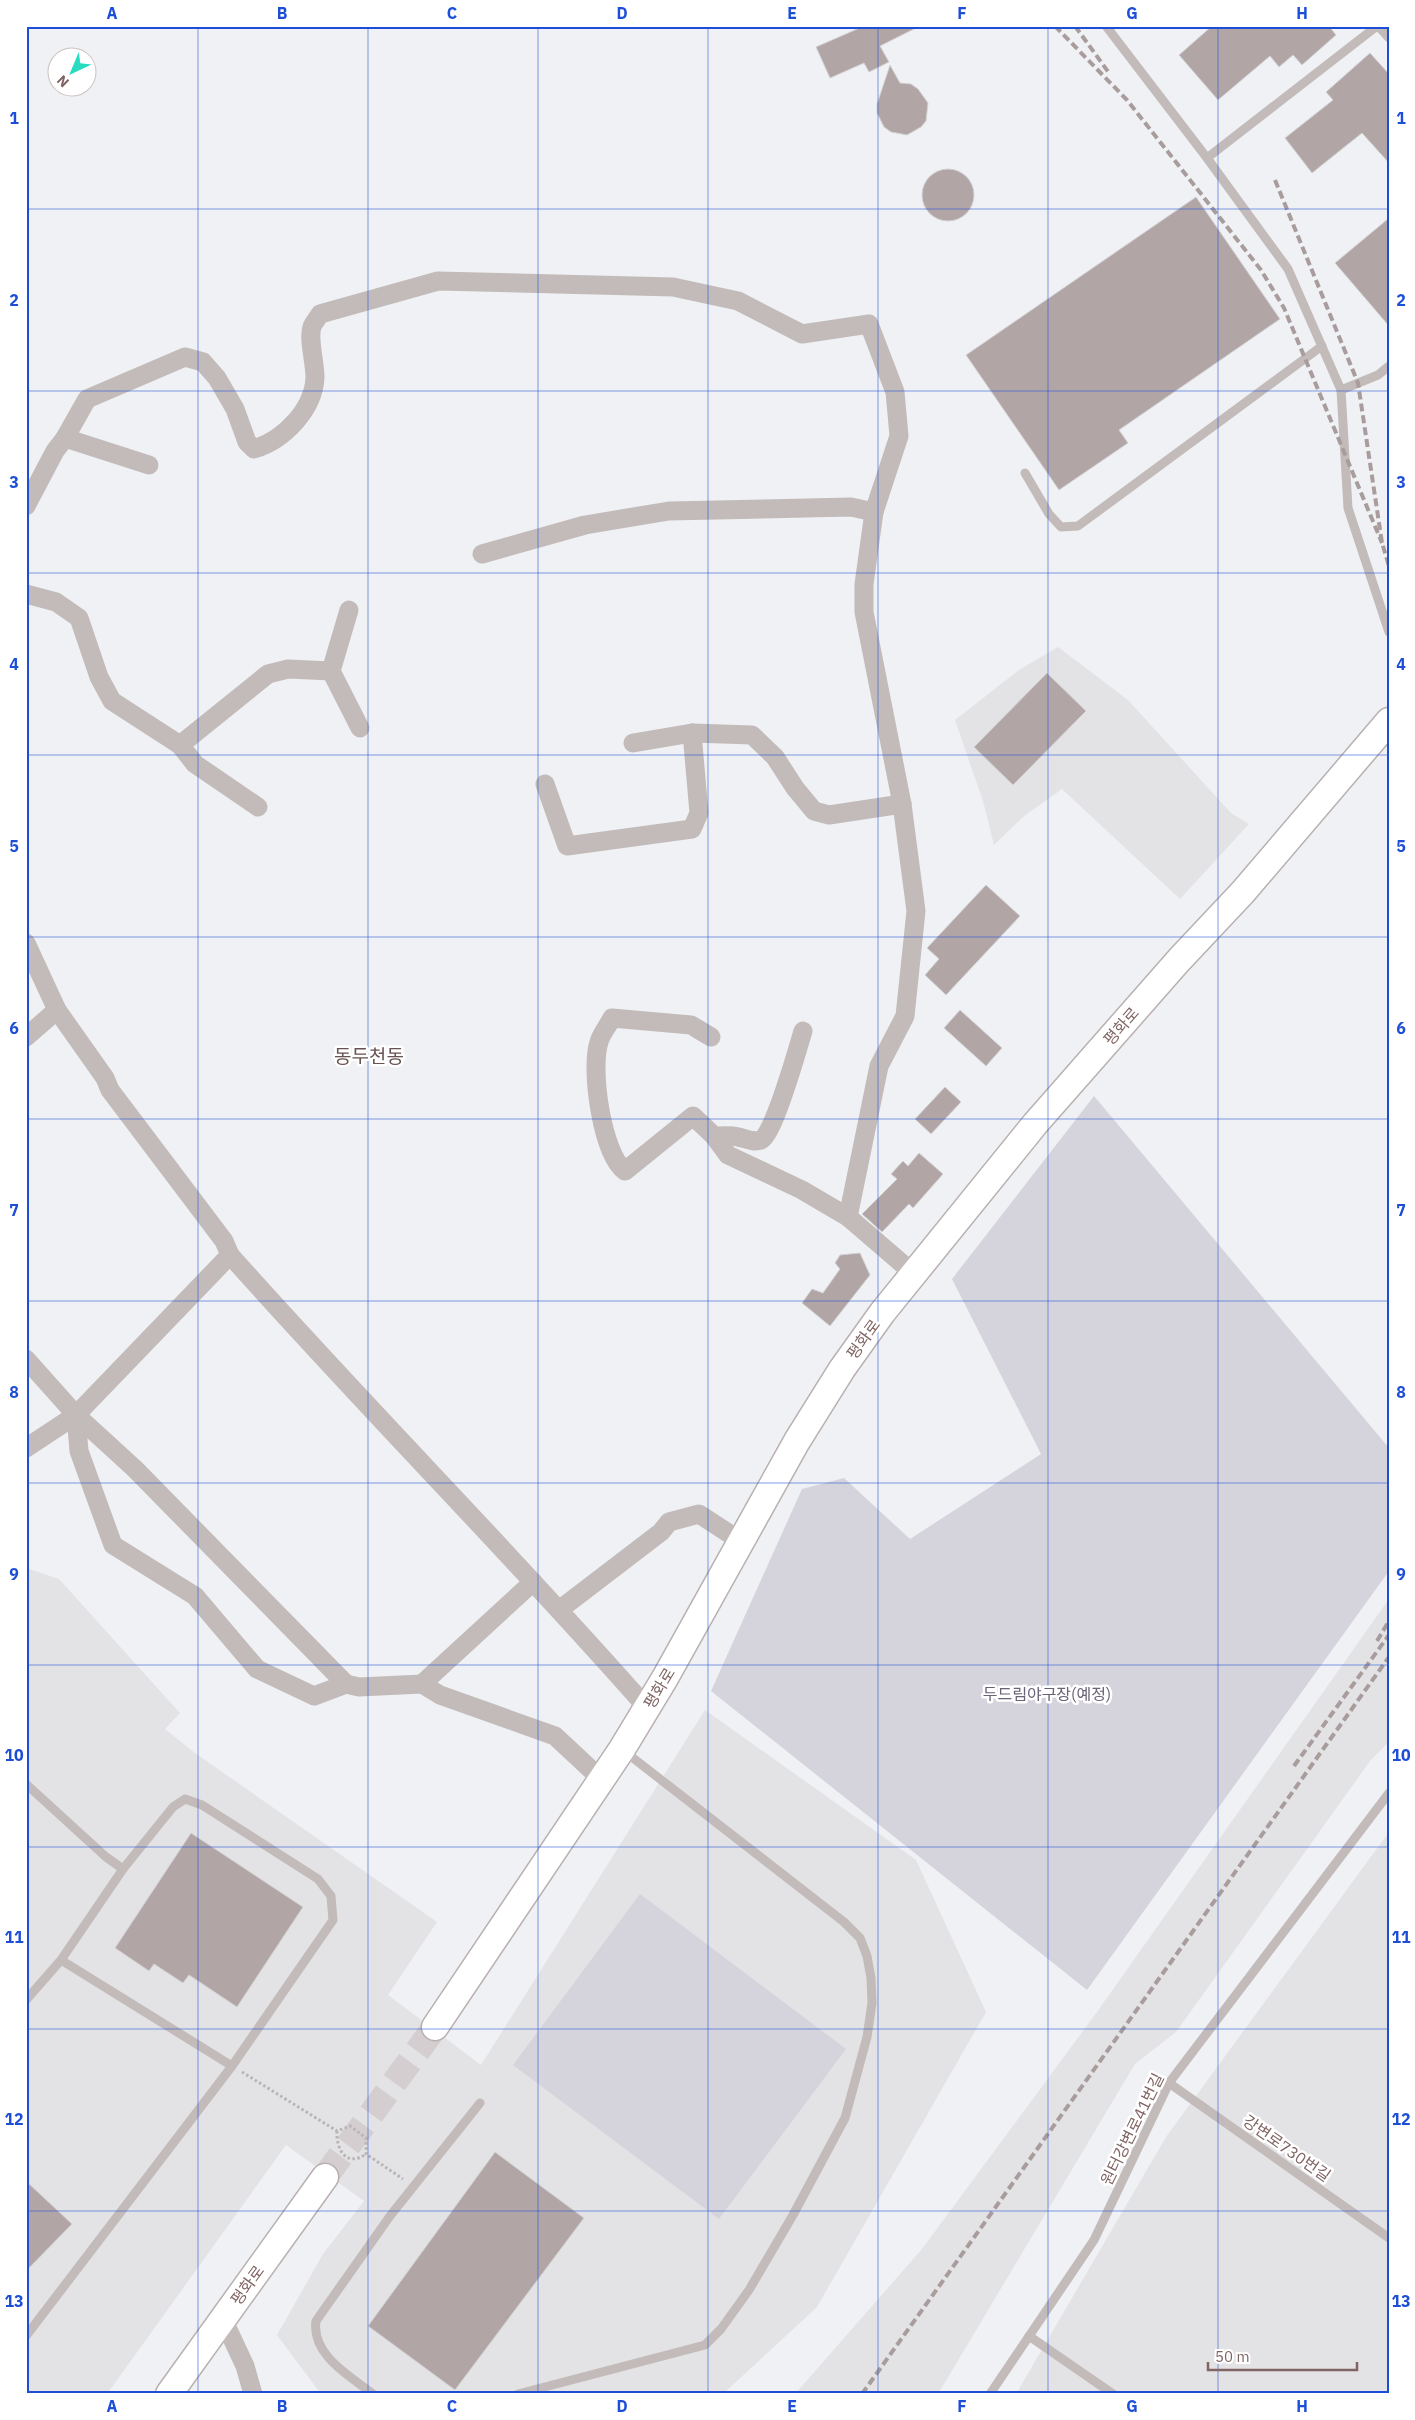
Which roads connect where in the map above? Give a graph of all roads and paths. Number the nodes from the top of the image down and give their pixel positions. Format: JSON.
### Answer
{"nodes":[{"id":1,"x":1106,"y":26,"type":"edge"},
{"id":2,"x":1378,"y":26,"type":"edge"},
{"id":3,"x":1389,"y":38,"type":"edge"},
{"id":4,"x":1207,"y":158,"type":"junction"},
{"id":5,"x":1322,"y":346,"type":"junction"},
{"id":6,"x":1389,"y":366,"type":"edge"},
{"id":7,"x":1341,"y":390,"type":"junction"},
{"id":8,"x":66,"y":438,"type":"junction"},
{"id":9,"x":149,"y":465,"type":"dead end"},
{"id":10,"x":1025,"y":473,"type":"dead end"},
{"id":11,"x":26,"y":506,"type":"edge"},
{"id":12,"x":874,"y":512,"type":"junction"},
{"id":13,"x":482,"y":554,"type":"dead end"},
{"id":14,"x":26,"y":594,"type":"edge"},
{"id":15,"x":349,"y":610,"type":"dead end"},
{"id":16,"x":1389,"y":632,"type":"edge"},
{"id":17,"x":331,"y":671,"type":"junction"},
{"id":18,"x":1389,"y":721,"type":"edge"},
{"id":19,"x":360,"y":728,"type":"dead end"},
{"id":20,"x":692,"y":733,"type":"junction"},
{"id":21,"x":633,"y":743,"type":"dead end"},
{"id":22,"x":180,"y":745,"type":"junction"},
{"id":23,"x":545,"y":784,"type":"dead end"},
{"id":24,"x":902,"y":804,"type":"junction"},
{"id":25,"x":258,"y":807,"type":"dead end"},
{"id":26,"x":26,"y":943,"type":"edge"},
{"id":27,"x":57,"y":1010,"type":"junction"},
{"id":28,"x":803,"y":1031,"type":"dead end"},
{"id":29,"x":26,"y":1036,"type":"edge"},
{"id":30,"x":711,"y":1038,"type":"dead end"},
{"id":31,"x":714,"y":1136,"type":"junction"},
{"id":32,"x":848,"y":1217,"type":"junction"},
{"id":33,"x":230,"y":1255,"type":"junction"},
{"id":34,"x":913,"y":1273,"type":"junction"},
{"id":35,"x":26,"y":1359,"type":"edge"},
{"id":36,"x":76,"y":1415,"type":"junction"},
{"id":37,"x":26,"y":1448,"type":"edge"},
{"id":38,"x":742,"y":1542,"type":"junction"},
{"id":39,"x":533,"y":1582,"type":"junction"},
{"id":40,"x":559,"y":1610,"type":"junction"},
{"id":41,"x":346,"y":1684,"type":"junction"},
{"id":42,"x":422,"y":1684,"type":"junction"},
{"id":43,"x":647,"y":1708,"type":"junction"},
{"id":44,"x":622,"y":1750,"type":"junction"},
{"id":45,"x":601,"y":1779,"type":"junction"},
{"id":46,"x":26,"y":1784,"type":"edge"},
{"id":47,"x":1389,"y":1793,"type":"edge"},
{"id":48,"x":123,"y":1869,"type":"junction"},
{"id":49,"x":61,"y":1960,"type":"junction"},
{"id":50,"x":26,"y":2000,"type":"edge"},
{"id":51,"x":435,"y":2027,"type":"tunnel mouth"},
{"id":52,"x":232,"y":2066,"type":"junction"},
{"id":53,"x":1169,"y":2083,"type":"junction"},
{"id":54,"x":480,"y":2103,"type":"dead end"},
{"id":55,"x":336,"y":2131,"type":"junction"},
{"id":56,"x":366,"y":2154,"type":"junction"},
{"id":57,"x":325,"y":2177,"type":"tunnel mouth"},
{"id":58,"x":414,"y":2186,"type":"junction"},
{"id":59,"x":1389,"y":2238,"type":"edge"},
{"id":60,"x":223,"y":2319,"type":"junction"},
{"id":61,"x":26,"y":2336,"type":"edge"},
{"id":62,"x":1029,"y":2336,"type":"junction"},
{"id":63,"x":169,"y":2394,"type":"edge"},
{"id":64,"x":253,"y":2394,"type":"edge"},
{"id":65,"x":373,"y":2394,"type":"edge"},
{"id":66,"x":518,"y":2394,"type":"edge"},
{"id":67,"x":990,"y":2394,"type":"edge"},
{"id":68,"x":1113,"y":2394,"type":"edge"}],
"edges":[{"from":1,"to":4,"type":"lane"},
{"from":2,"to":3,"type":"lane"},
{"from":2,"to":4,"type":"lane"},
{"from":4,"to":5,"type":"lane"},
{"from":5,"to":7,"type":"lane"},
{"from":5,"to":10,"type":"lane"},
{"from":6,"to":7,"type":"lane"},
{"from":7,"to":16,"type":"lane"},
{"from":8,"to":9,"type":"street"},
{"from":8,"to":11,"type":"street"},
{"from":8,"to":12,"type":"street"},
{"from":12,"to":13,"type":"street"},
{"from":12,"to":24,"type":"street"},
{"from":14,"to":22,"type":"street"},
{"from":15,"to":17,"type":"street"},
{"from":17,"to":19,"type":"street"},
{"from":17,"to":22,"type":"street"},
{"from":18,"to":34,"type":"main road","name":"평화로"},
{"from":20,"to":21,"type":"street"},
{"from":20,"to":23,"type":"street"},
{"from":20,"to":24,"type":"street"},
{"from":22,"to":25,"type":"street"},
{"from":24,"to":32,"type":"street"},
{"from":26,"to":27,"type":"street"},
{"from":27,"to":29,"type":"street"},
{"from":27,"to":33,"type":"street"},
{"from":28,"to":31,"type":"street"},
{"from":30,"to":31,"type":"street"},
{"from":31,"to":32,"type":"street"},
{"from":32,"to":34,"type":"street"},
{"from":33,"to":36,"type":"street"},
{"from":33,"to":39,"type":"street"},
{"from":34,"to":38,"type":"main road","name":"평화로"},
{"from":35,"to":36,"type":"street"},
{"from":36,"to":37,"type":"street"},
{"from":36,"to":41,"type":"street"},
{"from":36,"to":41,"type":"street"},
{"from":38,"to":40,"type":"street"},
{"from":38,"to":43,"type":"main road","name":"평화로"},
{"from":39,"to":40,"type":"street"},
{"from":39,"to":42,"type":"street"},
{"from":40,"to":43,"type":"street"},
{"from":41,"to":42,"type":"street"},
{"from":42,"to":45,"type":"street"},
{"from":43,"to":44,"type":"main road","name":"평화로"},
{"from":44,"to":45,"type":"main road","name":"평화로"},
{"from":44,"to":66,"type":"lane"},
{"from":45,"to":51,"type":"main road","name":"평화로"},
{"from":46,"to":48,"type":"lane"},
{"from":47,"to":53,"type":"lane","name":"원터강변로41번길"},
{"from":48,"to":49,"type":"lane"},
{"from":48,"to":52,"type":"lane"},
{"from":49,"to":50,"type":"lane"},
{"from":49,"to":52,"type":"lane"},
{"from":52,"to":55,"type":"path"},
{"from":52,"to":61,"type":"lane"},
{"from":53,"to":59,"type":"lane","name":"강변로730번길"},
{"from":53,"to":62,"type":"lane","name":"원터강변로41번길"},
{"from":54,"to":58,"type":"lane"},
{"from":55,"to":56,"type":"path"},
{"from":55,"to":56,"type":"path"},
{"from":56,"to":58,"type":"path"},
{"from":57,"to":60,"type":"main road","name":"평화로"},
{"from":58,"to":65,"type":"lane"},
{"from":60,"to":63,"type":"main road","name":"평화로"},
{"from":60,"to":64,"type":"street"},
{"from":62,"to":67,"type":"lane","name":"원터강변로41번길"},
{"from":62,"to":68,"type":"lane"}]}
